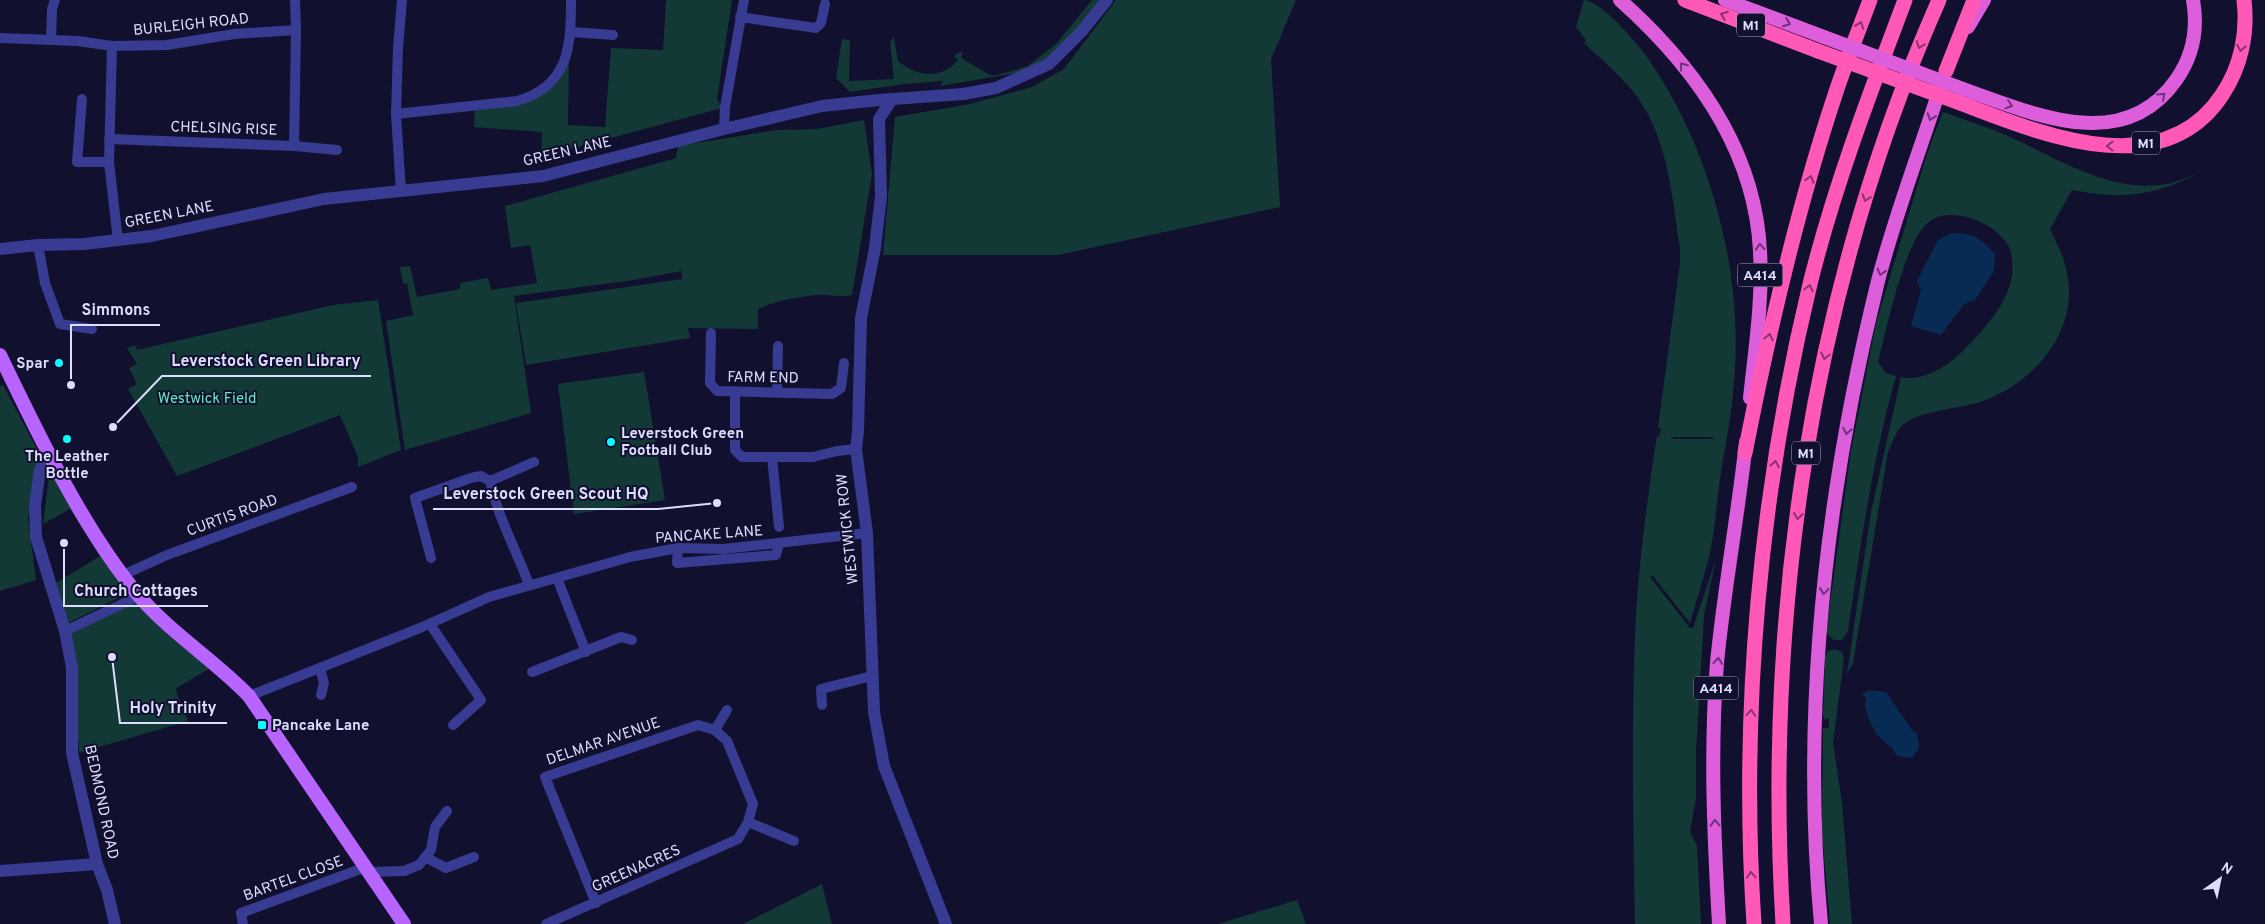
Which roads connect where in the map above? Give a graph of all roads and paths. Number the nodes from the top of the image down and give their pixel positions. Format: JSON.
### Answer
{"nodes":[{"id":1,"x":55,"y":0,"type":"edge"},
{"id":2,"x":295,"y":0,"type":"edge"},
{"id":3,"x":402,"y":0,"type":"edge"},
{"id":4,"x":571,"y":0,"type":"edge"},
{"id":5,"x":744,"y":0,"type":"edge"},
{"id":6,"x":1107,"y":0,"type":"edge"},
{"id":7,"x":1620,"y":0,"type":"edge"},
{"id":8,"x":1685,"y":0,"type":"edge"},
{"id":9,"x":1726,"y":0,"type":"edge"},
{"id":10,"x":1870,"y":0,"type":"edge"},
{"id":11,"x":1905,"y":0,"type":"edge"},
{"id":12,"x":1939,"y":0,"type":"edge"},
{"id":13,"x":1974,"y":0,"type":"edge"},
{"id":14,"x":1984,"y":0,"type":"edge"},
{"id":15,"x":2193,"y":0,"type":"edge"},
{"id":16,"x":2244,"y":0,"type":"edge"},
{"id":17,"x":825,"y":4,"type":"dead end"},
{"id":18,"x":740,"y":17,"type":"junction"},
{"id":19,"x":296,"y":30,"type":"junction"},
{"id":20,"x":571,"y":32,"type":"junction"},
{"id":21,"x":613,"y":35,"type":"dead end"},
{"id":22,"x":0,"y":38,"type":"edge"},
{"id":23,"x":51,"y":40,"type":"junction"},
{"id":24,"x":1821,"y":44,"type":"junction"},
{"id":25,"x":112,"y":46,"type":"junction"},
{"id":26,"x":1946,"y":71,"type":"junction"},
{"id":27,"x":1962,"y":96,"type":"junction"},
{"id":28,"x":82,"y":99,"type":"dead end"},
{"id":29,"x":892,"y":99,"type":"junction"},
{"id":30,"x":860,"y":102,"type":"junction"},
{"id":31,"x":396,"y":114,"type":"junction"},
{"id":32,"x":879,"y":119,"type":"junction"},
{"id":33,"x":724,"y":129,"type":"junction"},
{"id":34,"x":109,"y":139,"type":"junction"},
{"id":35,"x":294,"y":146,"type":"junction"},
{"id":36,"x":337,"y":150,"type":"dead end"},
{"id":37,"x":109,"y":162,"type":"junction"},
{"id":38,"x":401,"y":192,"type":"junction"},
{"id":39,"x":118,"y":241,"type":"junction"},
{"id":40,"x":38,"y":245,"type":"junction"},
{"id":41,"x":0,"y":249,"type":"edge"},
{"id":42,"x":92,"y":329,"type":"dead end"},
{"id":43,"x":711,"y":333,"type":"dead end"},
{"id":44,"x":778,"y":346,"type":"dead end"},
{"id":45,"x":0,"y":355,"type":"edge"},
{"id":46,"x":844,"y":363,"type":"dead end"},
{"id":47,"x":5,"y":376,"type":"edge"},
{"id":48,"x":735,"y":391,"type":"junction"},
{"id":49,"x":776,"y":392,"type":"junction"},
{"id":50,"x":856,"y":449,"type":"junction"},
{"id":51,"x":1745,"y":453,"type":"junction"},
{"id":52,"x":50,"y":454,"type":"junction"},
{"id":53,"x":772,"y":457,"type":"junction"},
{"id":54,"x":534,"y":462,"type":"dead end"},
{"id":55,"x":490,"y":481,"type":"junction"},
{"id":56,"x":352,"y":487,"type":"dead end"},
{"id":57,"x":779,"y":527,"type":"dead end"},
{"id":58,"x":867,"y":533,"type":"junction"},
{"id":59,"x":678,"y":548,"type":"junction"},
{"id":60,"x":723,"y":554,"type":"junction"},
{"id":61,"x":431,"y":558,"type":"dead end"},
{"id":62,"x":123,"y":575,"type":"junction"},
{"id":63,"x":557,"y":578,"type":"junction"},
{"id":64,"x":529,"y":586,"type":"junction"},
{"id":65,"x":139,"y":596,"type":"junction"},
{"id":66,"x":430,"y":624,"type":"junction"},
{"id":67,"x":65,"y":631,"type":"junction"},
{"id":68,"x":632,"y":640,"type":"dead end"},
{"id":69,"x":586,"y":652,"type":"junction"},
{"id":70,"x":320,"y":669,"type":"junction"},
{"id":71,"x":532,"y":672,"type":"dead end"},
{"id":72,"x":872,"y":676,"type":"junction"},
{"id":73,"x":321,"y":694,"type":"dead end"},
{"id":74,"x":249,"y":696,"type":"junction"},
{"id":75,"x":822,"y":705,"type":"dead end"},
{"id":76,"x":726,"y":710,"type":"dead end"},
{"id":77,"x":452,"y":725,"type":"dead end"},
{"id":78,"x":715,"y":730,"type":"junction"},
{"id":79,"x":447,"y":810,"type":"dead end"},
{"id":80,"x":748,"y":822,"type":"junction"},
{"id":81,"x":794,"y":841,"type":"dead end"},
{"id":82,"x":425,"y":857,"type":"junction"},
{"id":83,"x":474,"y":857,"type":"dead end"},
{"id":84,"x":97,"y":864,"type":"junction"},
{"id":85,"x":368,"y":870,"type":"junction"},
{"id":86,"x":0,"y":871,"type":"edge"},
{"id":87,"x":596,"y":903,"type":"junction"},
{"id":88,"x":115,"y":924,"type":"edge"},
{"id":89,"x":243,"y":924,"type":"edge"},
{"id":90,"x":404,"y":924,"type":"edge"},
{"id":91,"x":546,"y":924,"type":"edge"},
{"id":92,"x":946,"y":924,"type":"edge"},
{"id":93,"x":1719,"y":924,"type":"edge"},
{"id":94,"x":1754,"y":924,"type":"edge"},
{"id":95,"x":1783,"y":924,"type":"edge"},
{"id":96,"x":1821,"y":924,"type":"edge"}],
"edges":[{"from":1,"to":23,"type":"street"},
{"from":2,"to":19,"type":"street"},
{"from":3,"to":31,"type":"street"},
{"from":4,"to":20,"type":"street"},
{"from":5,"to":18,"type":"street"},
{"from":6,"to":29,"type":"street","name":"GREEN LANE"},
{"from":51,"to":7,"type":"highway","number":"A414","one_way":true},
{"from":24,"to":8,"type":"highway","number":"M1","one_way":true},
{"from":9,"to":24,"type":"highway","one_way":true},
{"from":51,"to":10,"type":"highway","one_way":true},
{"from":94,"to":11,"type":"highway","number":"M1","one_way":true},
{"from":12,"to":95,"type":"highway","number":"M1","one_way":true},
{"from":13,"to":26,"type":"highway"},
{"from":14,"to":26,"type":"highway"},
{"from":27,"to":15,"type":"highway","one_way":true},
{"from":16,"to":27,"type":"highway","number":"M1","one_way":true},
{"from":17,"to":18,"type":"street"},
{"from":18,"to":33,"type":"street"},
{"from":19,"to":25,"type":"street","name":"BURLEIGH ROAD"},
{"from":19,"to":35,"type":"street"},
{"from":20,"to":21,"type":"street"},
{"from":20,"to":31,"type":"street"},
{"from":22,"to":23,"type":"street","name":"BURLEIGH ROAD"},
{"from":23,"to":25,"type":"street","name":"BURLEIGH ROAD"},
{"from":24,"to":27,"type":"highway","number":"M1","bridge":true},
{"from":25,"to":34,"type":"street"},
{"from":26,"to":96,"type":"highway","one_way":true},
{"from":28,"to":37,"type":"street"},
{"from":29,"to":30,"type":"street","name":"GREEN LANE"},
{"from":29,"to":32,"type":"street"},
{"from":30,"to":32,"type":"street"},
{"from":30,"to":33,"type":"street","name":"GREEN LANE"},
{"from":31,"to":38,"type":"street"},
{"from":32,"to":50,"type":"street","name":"WESTWICK ROW"},
{"from":33,"to":38,"type":"street","name":"GREEN LANE"},
{"from":34,"to":35,"type":"street","name":"CHELSING RISE"},
{"from":34,"to":37,"type":"street"},
{"from":35,"to":36,"type":"street","name":"CHELSING RISE"},
{"from":37,"to":39,"type":"street"},
{"from":38,"to":39,"type":"street","name":"GREEN LANE"},
{"from":39,"to":40,"type":"street","name":"GREEN LANE"},
{"from":40,"to":41,"type":"street","name":"GREEN LANE"},
{"from":40,"to":42,"type":"street"},
{"from":43,"to":48,"type":"street","name":"FARM END"},
{"from":44,"to":49,"type":"street"},
{"from":45,"to":47,"type":"main road"},
{"from":46,"to":49,"type":"street","name":"FARM END"},
{"from":47,"to":52,"type":"main road"},
{"from":48,"to":49,"type":"street","name":"FARM END"},
{"from":48,"to":53,"type":"street"},
{"from":50,"to":53,"type":"street"},
{"from":50,"to":58,"type":"street","name":"WESTWICK ROW"},
{"from":93,"to":51,"type":"highway","number":"A414","one_way":true},
{"from":52,"to":62,"type":"main road"},
{"from":52,"to":67,"type":"street","name":"BEDMOND ROAD"},
{"from":53,"to":57,"type":"street"},
{"from":54,"to":55,"type":"street"},
{"from":55,"to":61,"type":"street"},
{"from":55,"to":64,"type":"street"},
{"from":56,"to":62,"type":"street","name":"CURTIS ROAD"},
{"from":58,"to":60,"type":"street","name":"PANCAKE LANE"},
{"from":58,"to":72,"type":"street","name":"WESTWICK ROW"},
{"from":59,"to":60,"type":"street","name":"PANCAKE LANE"},
{"from":59,"to":60,"type":"street"},
{"from":59,"to":63,"type":"street","name":"PANCAKE LANE"},
{"from":62,"to":65,"type":"main road"},
{"from":63,"to":64,"type":"street","name":"PANCAKE LANE"},
{"from":63,"to":69,"type":"street"},
{"from":64,"to":66,"type":"street","name":"PANCAKE LANE"},
{"from":65,"to":67,"type":"street"},
{"from":65,"to":74,"type":"main road"},
{"from":66,"to":70,"type":"street","name":"PANCAKE LANE"},
{"from":66,"to":77,"type":"street"},
{"from":67,"to":84,"type":"street","name":"BEDMOND ROAD"},
{"from":68,"to":69,"type":"street"},
{"from":69,"to":71,"type":"street"},
{"from":70,"to":73,"type":"street"},
{"from":70,"to":74,"type":"street","name":"PANCAKE LANE"},
{"from":72,"to":75,"type":"street"},
{"from":72,"to":92,"type":"street","name":"WESTWICK ROW"},
{"from":74,"to":85,"type":"main road"},
{"from":76,"to":78,"type":"street"},
{"from":78,"to":80,"type":"street"},
{"from":78,"to":87,"type":"street","name":"DELMAR AVENUE"},
{"from":79,"to":82,"type":"street"},
{"from":80,"to":81,"type":"street"},
{"from":80,"to":87,"type":"street","name":"GREENACRES"},
{"from":82,"to":83,"type":"street"},
{"from":82,"to":85,"type":"street"},
{"from":84,"to":86,"type":"street"},
{"from":84,"to":88,"type":"street","name":"BEDMOND ROAD"},
{"from":85,"to":89,"type":"street","name":"BARTEL CLOSE"},
{"from":85,"to":90,"type":"main road"},
{"from":87,"to":91,"type":"street","name":"GREENACRES"}]}
